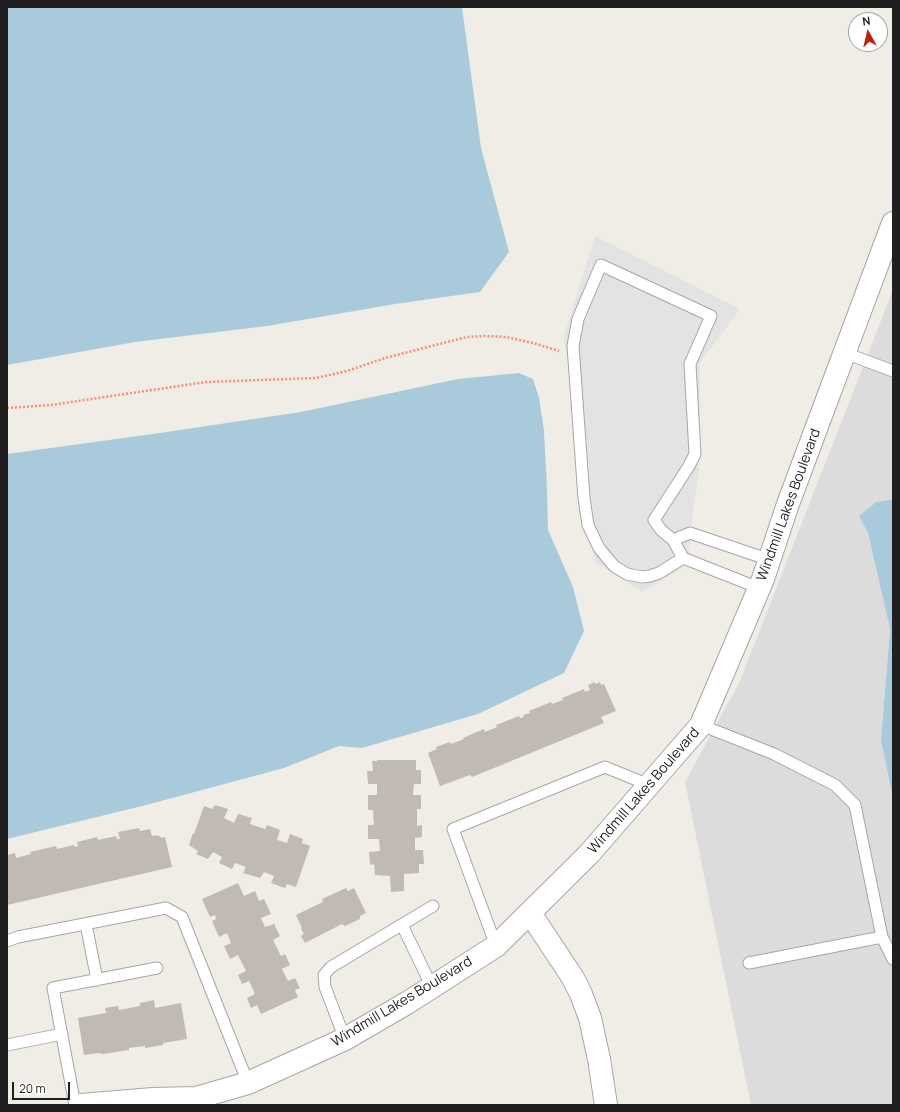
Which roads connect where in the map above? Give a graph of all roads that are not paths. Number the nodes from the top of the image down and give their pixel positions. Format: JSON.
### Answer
{"nodes":[{"id":1,"x":893,"y":223,"type":"edge"},
{"id":2,"x":845,"y":352,"type":"junction"},
{"id":3,"x":893,"y":371,"type":"edge"},
{"id":4,"x":673,"y":540,"type":"junction"},
{"id":5,"x":683,"y":558,"type":"junction"},
{"id":6,"x":770,"y":560,"type":"junction"},
{"id":7,"x":759,"y":588,"type":"junction"},
{"id":8,"x":701,"y":725,"type":"junction"},
{"id":9,"x":649,"y":785,"type":"junction"},
{"id":10,"x":433,"y":906,"type":"dead end"},
{"id":11,"x":530,"y":912,"type":"junction"},
{"id":12,"x":86,"y":924,"type":"junction"},
{"id":13,"x":402,"y":925,"type":"junction"},
{"id":14,"x":882,"y":937,"type":"junction"},
{"id":15,"x":7,"y":941,"type":"edge"},
{"id":16,"x":496,"y":946,"type":"junction"},
{"id":17,"x":893,"y":959,"type":"edge"},
{"id":18,"x":749,"y":963,"type":"dead end"},
{"id":19,"x":157,"y":968,"type":"dead end"},
{"id":20,"x":97,"y":980,"type":"junction"},
{"id":21,"x":432,"y":987,"type":"junction"},
{"id":22,"x":62,"y":1034,"type":"junction"},
{"id":23,"x":345,"y":1039,"type":"junction"},
{"id":24,"x":7,"y":1045,"type":"edge"},
{"id":25,"x":248,"y":1083,"type":"junction"},
{"id":26,"x":190,"y":1102,"type":"edge"},
{"id":27,"x":75,"y":1105,"type":"edge"},
{"id":28,"x":81,"y":1105,"type":"edge"},
{"id":29,"x":606,"y":1105,"type":"edge"}],
"edges":[{"from":1,"to":2,"type":"street","name":"Windmill Lakes Boulevard"},
{"from":2,"to":3,"type":"lane"},
{"from":2,"to":6,"type":"street","name":"Windmill Lakes Boulevard"},
{"from":4,"to":5,"type":"lane"},
{"from":4,"to":5,"type":"lane"},
{"from":4,"to":6,"type":"lane"},
{"from":5,"to":7,"type":"lane"},
{"from":6,"to":7,"type":"street","name":"Windmill Lakes Boulevard"},
{"from":7,"to":8,"type":"street","name":"Windmill Lakes Boulevard"},
{"from":8,"to":9,"type":"street","name":"Windmill Lakes Boulevard"},
{"from":8,"to":14,"type":"lane"},
{"from":9,"to":11,"type":"street","name":"Windmill Lakes Boulevard"},
{"from":9,"to":16,"type":"lane"},
{"from":10,"to":13,"type":"lane"},
{"from":11,"to":16,"type":"street","name":"Windmill Lakes Boulevard"},
{"from":11,"to":29,"type":"street"},
{"from":12,"to":15,"type":"lane"},
{"from":12,"to":20,"type":"lane"},
{"from":12,"to":25,"type":"lane"},
{"from":13,"to":21,"type":"lane"},
{"from":13,"to":23,"type":"lane"},
{"from":14,"to":17,"type":"lane"},
{"from":14,"to":18,"type":"lane"},
{"from":16,"to":21,"type":"street","name":"Windmill Lakes Boulevard"},
{"from":19,"to":20,"type":"lane"},
{"from":20,"to":22,"type":"lane"},
{"from":21,"to":23,"type":"street","name":"Windmill Lakes Boulevard"},
{"from":22,"to":24,"type":"lane"},
{"from":22,"to":27,"type":"lane"},
{"from":23,"to":25,"type":"street","name":"Windmill Lakes Boulevard"},
{"from":25,"to":26,"type":"street","name":"Windmill Lakes Boulevard"},
{"from":26,"to":28,"type":"street","name":"Windmill Lakes Boulevard"}]}
